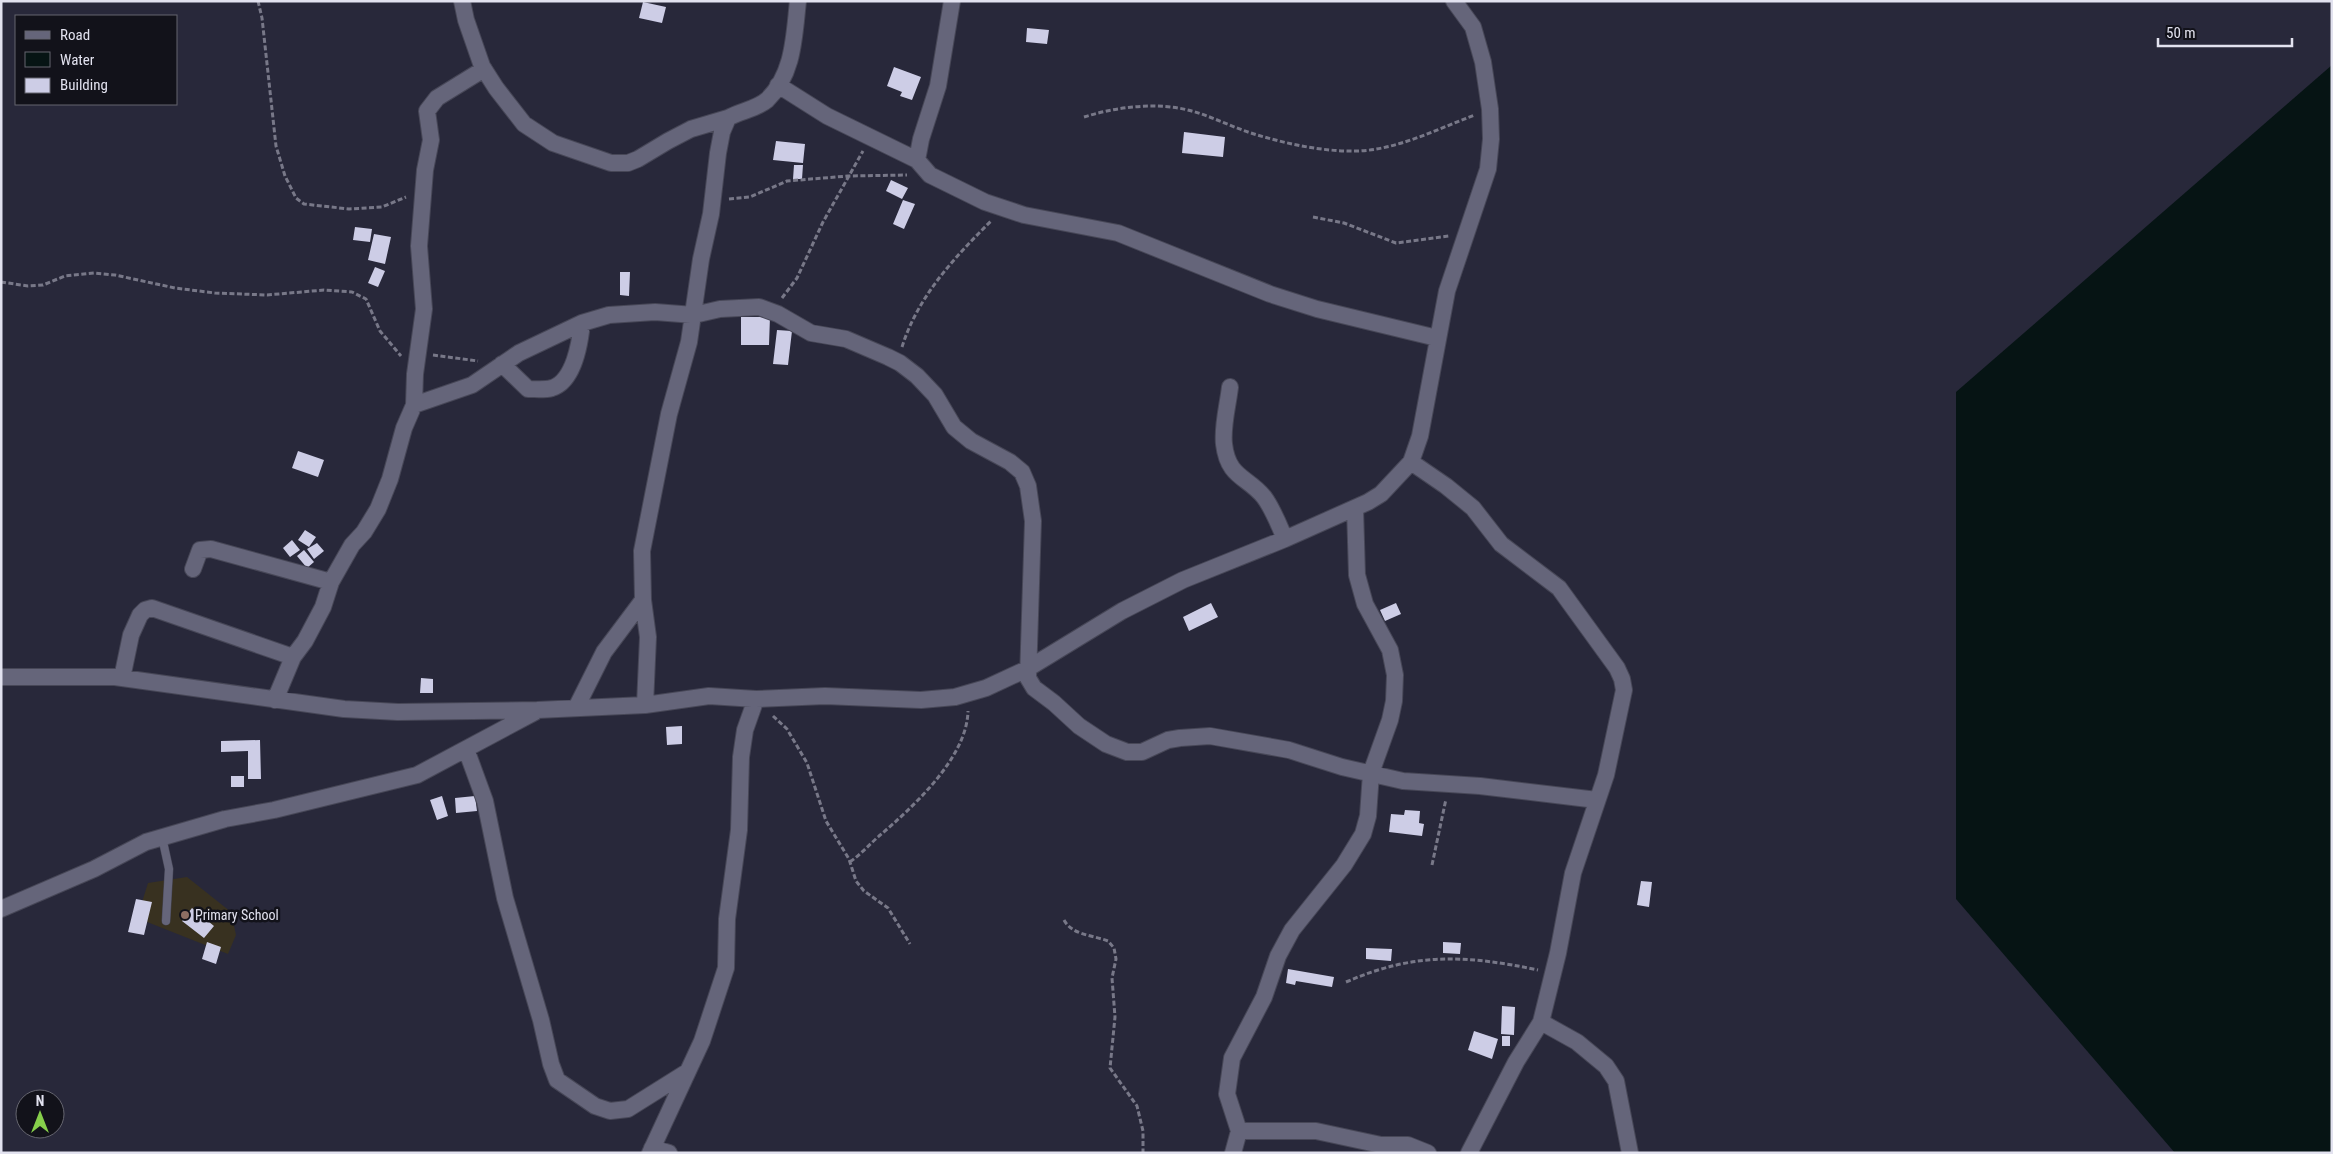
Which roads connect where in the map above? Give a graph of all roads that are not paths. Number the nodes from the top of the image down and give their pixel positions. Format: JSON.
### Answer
{"nodes":[{"id":1,"x":462,"y":1,"type":"edge"},
{"id":2,"x":798,"y":1,"type":"edge"},
{"id":3,"x":952,"y":1,"type":"edge"},
{"id":4,"x":1454,"y":1,"type":"edge"},
{"id":5,"x":484,"y":69,"type":"junction"},
{"id":6,"x":778,"y":85,"type":"junction"},
{"id":7,"x":728,"y":118,"type":"junction"},
{"id":8,"x":917,"y":160,"type":"junction"},
{"id":9,"x":694,"y":316,"type":"junction"},
{"id":10,"x":582,"y":323,"type":"junction"},
{"id":11,"x":1437,"y":338,"type":"junction"},
{"id":12,"x":500,"y":366,"type":"junction"},
{"id":13,"x":1230,"y":387,"type":"dead end"},
{"id":14,"x":414,"y":405,"type":"junction"},
{"id":15,"x":1411,"y":462,"type":"junction"},
{"id":16,"x":1355,"y":508,"type":"junction"},
{"id":17,"x":1285,"y":539,"type":"junction"},
{"id":18,"x":193,"y":569,"type":"dead end"},
{"id":19,"x":331,"y":582,"type":"junction"},
{"id":20,"x":643,"y":600,"type":"junction"},
{"id":21,"x":293,"y":657,"type":"junction"},
{"id":22,"x":1027,"y":669,"type":"junction"},
{"id":23,"x":1,"y":676,"type":"edge"},
{"id":24,"x":122,"y":678,"type":"junction"},
{"id":25,"x":275,"y":700,"type":"junction"},
{"id":26,"x":645,"y":705,"type":"junction"},
{"id":27,"x":754,"y":705,"type":"junction"},
{"id":28,"x":576,"y":708,"type":"junction"},
{"id":29,"x":537,"y":710,"type":"junction"},
{"id":30,"x":466,"y":749,"type":"junction"},
{"id":31,"x":1371,"y":773,"type":"junction"},
{"id":32,"x":1597,"y":800,"type":"junction"},
{"id":33,"x":162,"y":837,"type":"junction"},
{"id":34,"x":1,"y":909,"type":"edge"},
{"id":35,"x":166,"y":921,"type":"dead end"},
{"id":36,"x":1541,"y":1022,"type":"junction"},
{"id":37,"x":687,"y":1072,"type":"junction"},
{"id":38,"x":1239,"y":1131,"type":"junction"},
{"id":39,"x":1389,"y":1149,"type":"edge"},
{"id":40,"x":651,"y":1150,"type":"edge"},
{"id":41,"x":669,"y":1153,"type":"edge"},
{"id":42,"x":1233,"y":1153,"type":"edge"},
{"id":43,"x":1428,"y":1153,"type":"edge"},
{"id":44,"x":1469,"y":1153,"type":"edge"},
{"id":45,"x":1630,"y":1153,"type":"edge"}],
"edges":[{"from":1,"to":5,"type":"street"},
{"from":2,"to":6,"type":"street"},
{"from":3,"to":8,"type":"street"},
{"from":4,"to":11,"type":"street"},
{"from":5,"to":7,"type":"street"},
{"from":5,"to":14,"type":"street"},
{"from":6,"to":7,"type":"street"},
{"from":6,"to":8,"type":"street"},
{"from":7,"to":9,"type":"street"},
{"from":8,"to":11,"type":"street"},
{"from":9,"to":10,"type":"street"},
{"from":9,"to":20,"type":"street"},
{"from":9,"to":22,"type":"street"},
{"from":10,"to":12,"type":"street"},
{"from":10,"to":12,"type":"street"},
{"from":11,"to":15,"type":"street"},
{"from":12,"to":14,"type":"street"},
{"from":13,"to":17,"type":"street"},
{"from":14,"to":19,"type":"street"},
{"from":15,"to":16,"type":"street"},
{"from":15,"to":32,"type":"street"},
{"from":16,"to":17,"type":"street"},
{"from":16,"to":31,"type":"street"},
{"from":17,"to":22,"type":"street"},
{"from":18,"to":19,"type":"street"},
{"from":19,"to":21,"type":"street"},
{"from":20,"to":26,"type":"street"},
{"from":20,"to":28,"type":"street"},
{"from":21,"to":24,"type":"street"},
{"from":21,"to":25,"type":"street"},
{"from":22,"to":27,"type":"street"},
{"from":22,"to":31,"type":"street"},
{"from":23,"to":24,"type":"street"},
{"from":24,"to":25,"type":"street"},
{"from":25,"to":29,"type":"street"},
{"from":26,"to":27,"type":"street"},
{"from":26,"to":28,"type":"street"},
{"from":27,"to":37,"type":"street"},
{"from":28,"to":29,"type":"street"},
{"from":29,"to":30,"type":"street"},
{"from":30,"to":33,"type":"street"},
{"from":30,"to":37,"type":"street"},
{"from":31,"to":32,"type":"street"},
{"from":31,"to":38,"type":"street"},
{"from":32,"to":36,"type":"street"},
{"from":33,"to":34,"type":"street"},
{"from":33,"to":35,"type":"lane"},
{"from":36,"to":44,"type":"street"},
{"from":36,"to":45,"type":"street"},
{"from":37,"to":40,"type":"street"},
{"from":38,"to":39,"type":"street"},
{"from":38,"to":42,"type":"street"},
{"from":39,"to":43,"type":"street"},
{"from":40,"to":41,"type":"street"}]}
